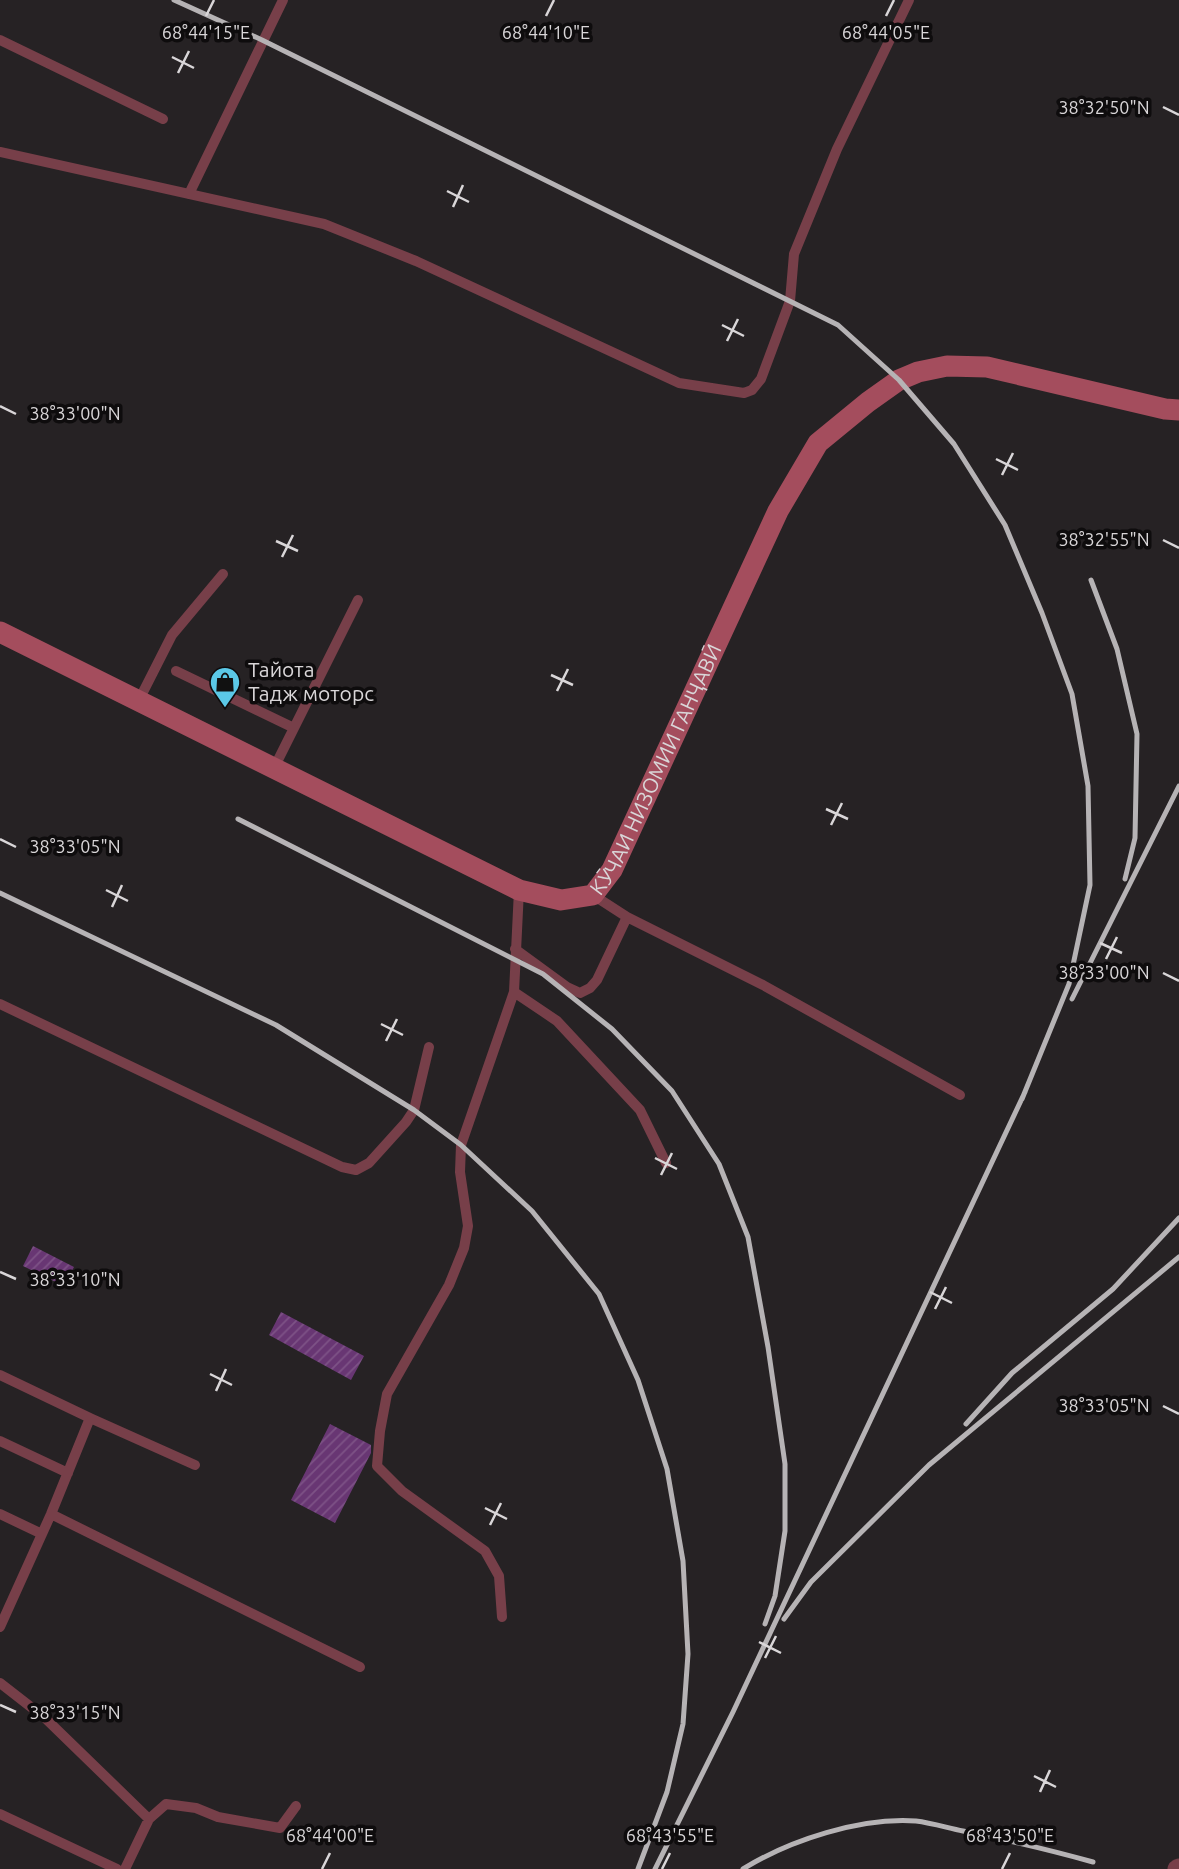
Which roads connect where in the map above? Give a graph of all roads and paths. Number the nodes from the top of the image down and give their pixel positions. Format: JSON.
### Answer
{"nodes":[{"id":1,"x":283,"y":0,"type":"edge"},
{"id":2,"x":909,"y":0,"type":"edge"},
{"id":3,"x":0,"y":40,"type":"edge"},
{"id":4,"x":163,"y":119,"type":"dead end"},
{"id":5,"x":0,"y":152,"type":"edge"},
{"id":6,"x":189,"y":194,"type":"junction"},
{"id":7,"x":1179,"y":410,"type":"edge"},
{"id":8,"x":223,"y":574,"type":"dead end"},
{"id":9,"x":358,"y":600,"type":"dead end"},
{"id":10,"x":0,"y":632,"type":"edge"},
{"id":11,"x":176,"y":671,"type":"dead end"},
{"id":12,"x":138,"y":701,"type":"junction"},
{"id":13,"x":294,"y":728,"type":"junction"},
{"id":14,"x":274,"y":768,"type":"junction"},
{"id":15,"x":519,"y":890,"type":"junction"},
{"id":16,"x":593,"y":895,"type":"junction"},
{"id":17,"x":626,"y":917,"type":"junction"},
{"id":18,"x":515,"y":948,"type":"junction"},
{"id":19,"x":514,"y":992,"type":"junction"},
{"id":20,"x":0,"y":1004,"type":"edge"},
{"id":21,"x":429,"y":1047,"type":"dead end"},
{"id":22,"x":960,"y":1096,"type":"dead end"},
{"id":23,"x":666,"y":1163,"type":"dead end"},
{"id":24,"x":0,"y":1375,"type":"edge"},
{"id":25,"x":90,"y":1419,"type":"junction"},
{"id":26,"x":0,"y":1441,"type":"edge"},
{"id":27,"x":195,"y":1465,"type":"dead end"},
{"id":28,"x":68,"y":1473,"type":"junction"},
{"id":29,"x":0,"y":1514,"type":"edge"},
{"id":30,"x":51,"y":1514,"type":"junction"},
{"id":31,"x":42,"y":1534,"type":"junction"},
{"id":32,"x":502,"y":1617,"type":"dead end"},
{"id":33,"x":0,"y":1625,"type":"edge"},
{"id":34,"x":360,"y":1667,"type":"dead end"},
{"id":35,"x":0,"y":1683,"type":"edge"},
{"id":36,"x":296,"y":1806,"type":"dead end"},
{"id":37,"x":0,"y":1814,"type":"edge"},
{"id":38,"x":149,"y":1819,"type":"junction"},
{"id":39,"x":117,"y":1869,"type":"edge"},
{"id":40,"x":125,"y":1869,"type":"edge"}],
"edges":[{"from":1,"to":6,"type":"lane"},
{"from":2,"to":6,"type":"lane"},
{"from":3,"to":4,"type":"lane"},
{"from":5,"to":6,"type":"lane"},
{"from":7,"to":16,"type":"main road","name":"КӮЧАИ НИЗОМИИ ГАНҶАВӢ"},
{"from":8,"to":12,"type":"lane"},
{"from":9,"to":13,"type":"lane"},
{"from":10,"to":12,"type":"main road","name":"КӮЧАИ НИЗОМИИ ГАНҶАВӢ"},
{"from":11,"to":13,"type":"lane"},
{"from":12,"to":14,"type":"main road","name":"КӮЧАИ НИЗОМИИ ГАНҶАВӢ"},
{"from":13,"to":14,"type":"lane"},
{"from":14,"to":15,"type":"main road","name":"КӮЧАИ НИЗОМИИ ГАНҶАВӢ"},
{"from":15,"to":16,"type":"main road","name":"КӮЧАИ НИЗОМИИ ГАНҶАВӢ"},
{"from":15,"to":18,"type":"lane"},
{"from":16,"to":17,"type":"lane"},
{"from":17,"to":18,"type":"lane"},
{"from":17,"to":22,"type":"lane"},
{"from":18,"to":19,"type":"lane"},
{"from":19,"to":23,"type":"lane"},
{"from":19,"to":32,"type":"lane"},
{"from":20,"to":21,"type":"lane"},
{"from":24,"to":25,"type":"lane"},
{"from":25,"to":27,"type":"lane"},
{"from":25,"to":28,"type":"lane"},
{"from":26,"to":28,"type":"lane"},
{"from":28,"to":30,"type":"lane"},
{"from":29,"to":31,"type":"lane"},
{"from":30,"to":31,"type":"lane"},
{"from":30,"to":34,"type":"lane"},
{"from":31,"to":33,"type":"lane"},
{"from":35,"to":38,"type":"lane"},
{"from":36,"to":38,"type":"lane"},
{"from":37,"to":39,"type":"lane"},
{"from":38,"to":40,"type":"lane"}]}
